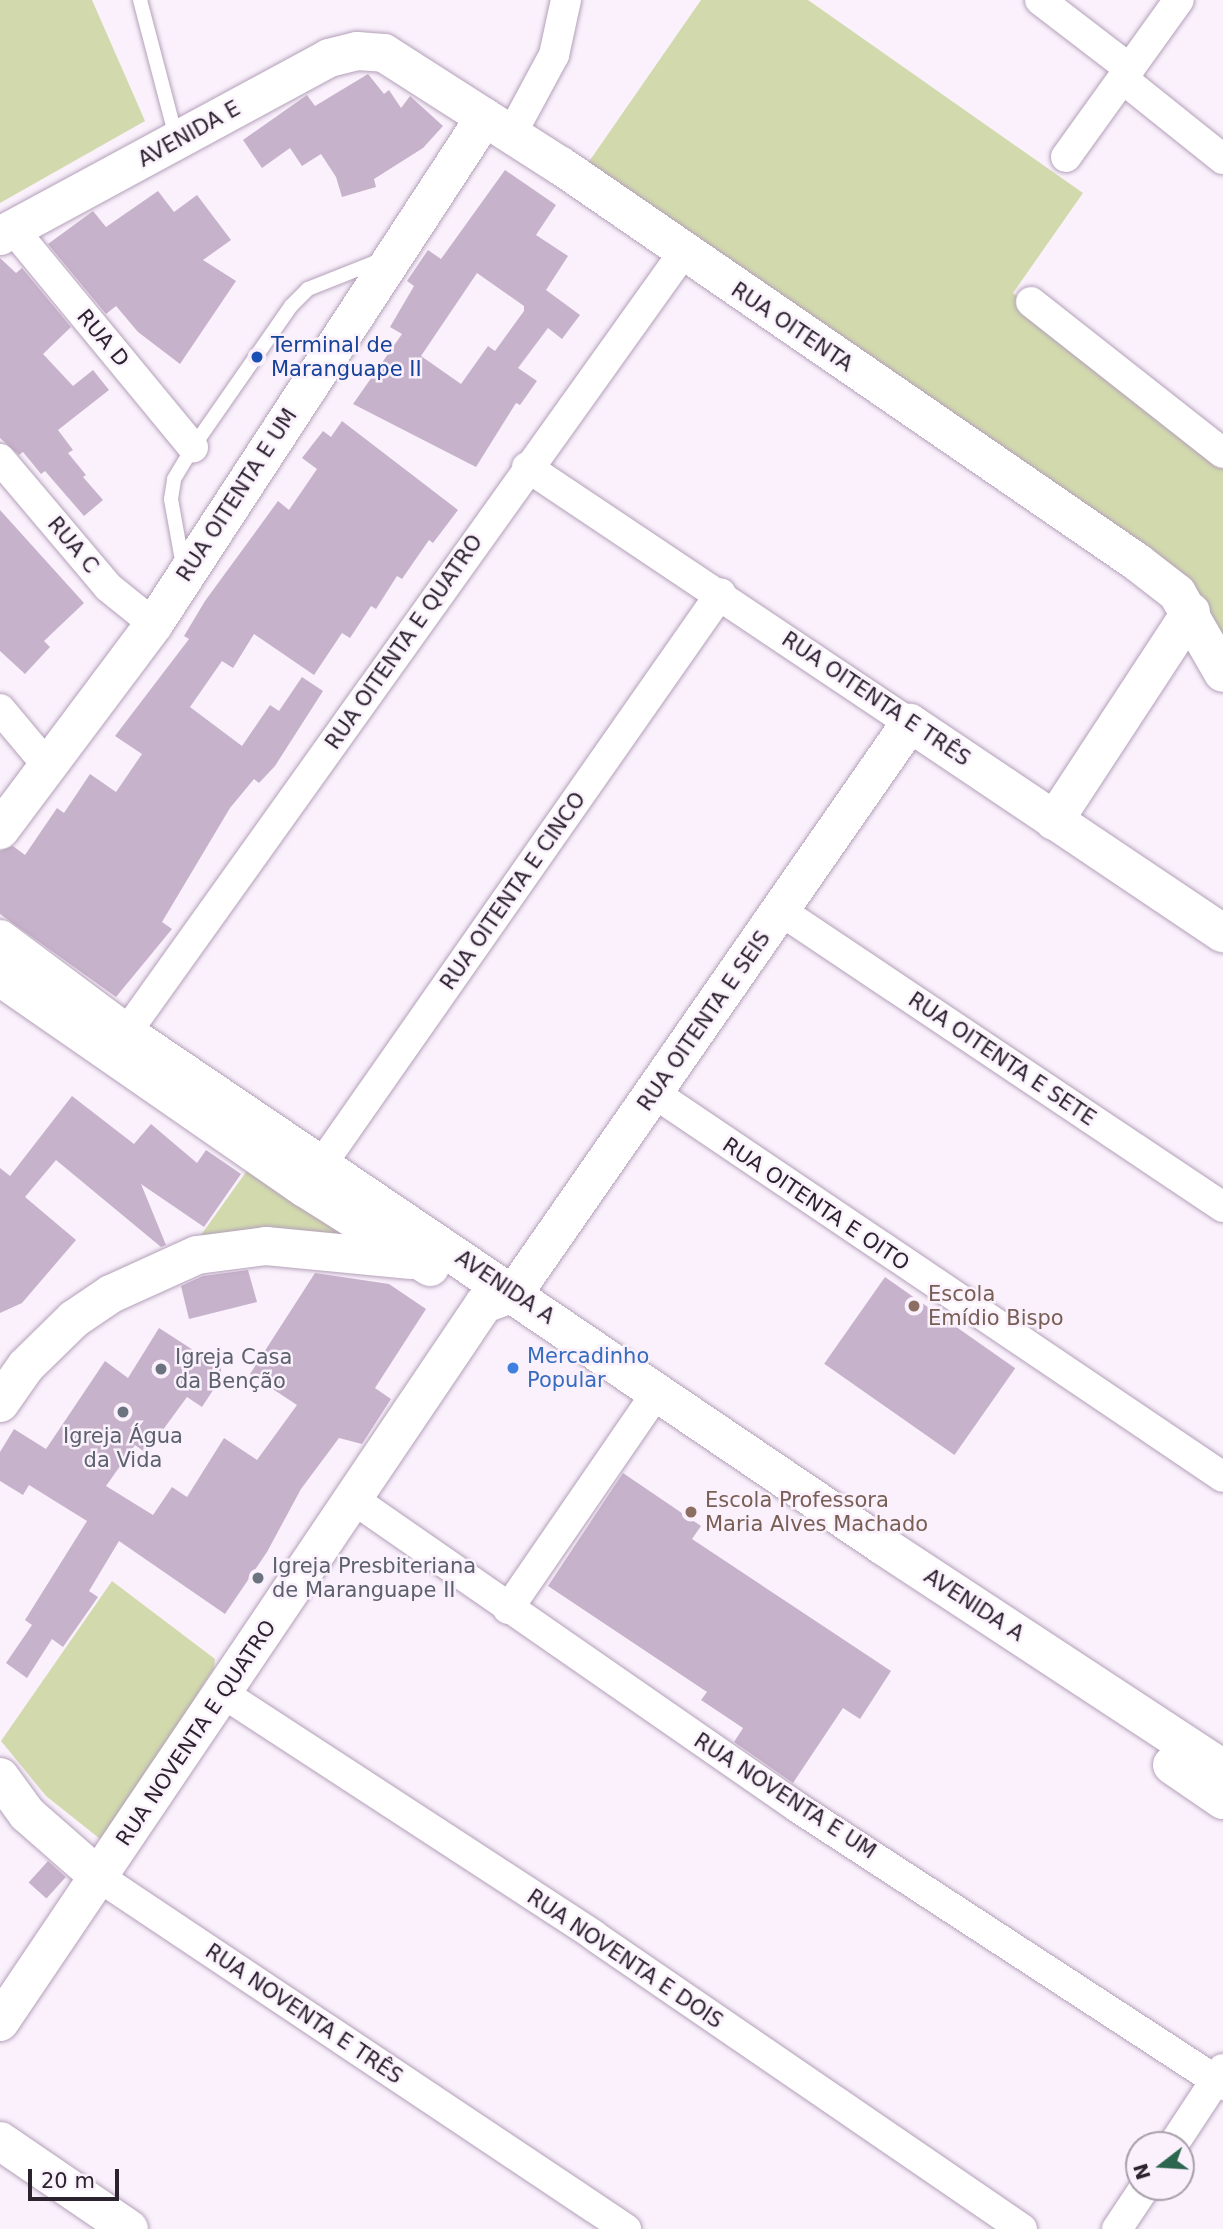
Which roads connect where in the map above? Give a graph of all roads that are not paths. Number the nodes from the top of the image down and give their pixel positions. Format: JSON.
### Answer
{"nodes":[{"id":1,"x":139,"y":0,"type":"edge"},
{"id":2,"x":566,"y":0,"type":"edge"},
{"id":3,"x":1040,"y":0,"type":"edge"},
{"id":4,"x":1179,"y":0,"type":"edge"},
{"id":5,"x":384,"y":53,"type":"joint"},
{"id":6,"x":1126,"y":74,"type":"junction"},
{"id":7,"x":498,"y":125,"type":"junction"},
{"id":8,"x":177,"y":141,"type":"junction"},
{"id":9,"x":1066,"y":156,"type":"dead end"},
{"id":10,"x":1223,"y":159,"type":"edge"},
{"id":11,"x":7,"y":232,"type":"edge"},
{"id":12,"x":683,"y":253,"type":"junction"},
{"id":13,"x":396,"y":255,"type":"junction"},
{"id":14,"x":1031,"y":302,"type":"dead end"},
{"id":15,"x":193,"y":447,"type":"junction"},
{"id":16,"x":1223,"y":453,"type":"edge"},
{"id":17,"x":0,"y":459,"type":"edge"},
{"id":18,"x":527,"y":467,"type":"junction"},
{"id":19,"x":185,"y":575,"type":"junction"},
{"id":20,"x":721,"y":593,"type":"junction"},
{"id":21,"x":1191,"y":612,"type":"junction"},
{"id":22,"x":154,"y":624,"type":"junction"},
{"id":23,"x":1223,"y":673,"type":"edge"},
{"id":24,"x":0,"y":709,"type":"edge"},
{"id":25,"x":910,"y":723,"type":"junction"},
{"id":26,"x":47,"y":765,"type":"junction"},
{"id":27,"x":1054,"y":821,"type":"junction"},
{"id":28,"x":0,"y":830,"type":"edge"},
{"id":29,"x":781,"y":911,"type":"junction"},
{"id":30,"x":1223,"y":933,"type":"edge"},
{"id":31,"x":0,"y":939,"type":"edge"},
{"id":32,"x":0,"y":977,"type":"edge"},
{"id":33,"x":126,"y":1033,"type":"junction"},
{"id":34,"x":654,"y":1093,"type":"junction"},
{"id":35,"x":313,"y":1175,"type":"junction"},
{"id":36,"x":1223,"y":1207,"type":"edge"},
{"id":37,"x":421,"y":1261,"type":"junction"},
{"id":38,"x":499,"y":1298,"type":"junction"},
{"id":39,"x":0,"y":1403,"type":"edge"},
{"id":40,"x":645,"y":1410,"type":"junction"},
{"id":41,"x":1223,"y":1476,"type":"edge"},
{"id":42,"x":353,"y":1499,"type":"junction"},
{"id":43,"x":508,"y":1609,"type":"junction"},
{"id":44,"x":224,"y":1694,"type":"junction"},
{"id":45,"x":1223,"y":1769,"type":"edge"},
{"id":46,"x":0,"y":1777,"type":"edge"},
{"id":47,"x":1223,"y":1800,"type":"edge"},
{"id":48,"x":99,"y":1877,"type":"junction"},
{"id":49,"x":0,"y":2022,"type":"edge"},
{"id":50,"x":1221,"y":2078,"type":"edge"},
{"id":51,"x":1182,"y":2131,"type":"edge"},
{"id":52,"x":0,"y":2141,"type":"edge"},
{"id":53,"x":1136,"y":2201,"type":"edge"},
{"id":54,"x":129,"y":2229,"type":"edge"},
{"id":55,"x":626,"y":2229,"type":"edge"},
{"id":56,"x":1022,"y":2229,"type":"edge"},
{"id":57,"x":1117,"y":2229,"type":"edge"}],
"edges":[{"from":1,"to":8,"type":"lane"},
{"from":2,"to":7,"type":"street"},
{"from":3,"to":6,"type":"street"},
{"from":4,"to":6,"type":"street"},
{"from":5,"to":7,"type":"street","name":"RUA OITENTA"},
{"from":5,"to":8,"type":"street","name":"AVENIDA E"},
{"from":6,"to":9,"type":"street"},
{"from":6,"to":10,"type":"street"},
{"from":7,"to":12,"type":"street","name":"RUA OITENTA"},
{"from":7,"to":13,"type":"street","name":"RUA OITENTA E UM"},
{"from":8,"to":11,"type":"street","name":"AVENIDA E"},
{"from":11,"to":15,"type":"street","name":"RUA D"},
{"from":12,"to":18,"type":"street","name":"RUA OITENTA E QUATRO"},
{"from":12,"to":21,"type":"street","name":"RUA OITENTA"},
{"from":13,"to":15,"type":"lane"},
{"from":13,"to":19,"type":"street","name":"RUA OITENTA E UM"},
{"from":14,"to":16,"type":"street"},
{"from":15,"to":19,"type":"lane"},
{"from":17,"to":22,"type":"street","name":"RUA C"},
{"from":18,"to":20,"type":"street","name":"RUA OITENTA E TRÊS"},
{"from":18,"to":33,"type":"street","name":"RUA OITENTA E QUATRO"},
{"from":19,"to":22,"type":"street","name":"RUA OITENTA E UM"},
{"from":20,"to":25,"type":"street","name":"RUA OITENTA E TRÊS"},
{"from":20,"to":35,"type":"street","name":"RUA OITENTA E CINCO"},
{"from":21,"to":23,"type":"street","name":"RUA OITENTA"},
{"from":21,"to":27,"type":"street"},
{"from":22,"to":26,"type":"street","name":"RUA OITENTA E UM"},
{"from":24,"to":26,"type":"street"},
{"from":25,"to":27,"type":"street","name":"RUA OITENTA E TRÊS"},
{"from":25,"to":29,"type":"street","name":"RUA OITENTA E SEIS"},
{"from":26,"to":28,"type":"street","name":"RUA OITENTA E UM"},
{"from":27,"to":30,"type":"street","name":"RUA OITENTA E TRÊS"},
{"from":29,"to":34,"type":"street","name":"RUA OITENTA E SEIS"},
{"from":29,"to":36,"type":"street","name":"RUA OITENTA E SETE"},
{"from":31,"to":33,"type":"street","name":"AVENIDA A"},
{"from":32,"to":35,"type":"street","name":"AVENIDA A"},
{"from":33,"to":35,"type":"street","name":"AVENIDA A"},
{"from":34,"to":38,"type":"street","name":"RUA OITENTA E SEIS"},
{"from":34,"to":41,"type":"street","name":"RUA OITENTA E OITO"},
{"from":35,"to":37,"type":"street","name":"AVENIDA A"},
{"from":35,"to":38,"type":"street","name":"AVENIDA A"},
{"from":37,"to":38,"type":"street","name":"AVENIDA A"},
{"from":37,"to":39,"type":"street"},
{"from":38,"to":40,"type":"street","name":"AVENIDA A"},
{"from":38,"to":42,"type":"street","name":"RUA NOVENTA E QUATRO"},
{"from":38,"to":45,"type":"street","name":"AVENIDA A"},
{"from":40,"to":43,"type":"street"},
{"from":40,"to":47,"type":"street","name":"AVENIDA A"},
{"from":42,"to":43,"type":"street","name":"RUA NOVENTA E UM"},
{"from":42,"to":44,"type":"street","name":"RUA NOVENTA E QUATRO"},
{"from":43,"to":50,"type":"street","name":"RUA NOVENTA E UM"},
{"from":44,"to":48,"type":"street","name":"RUA NOVENTA E QUATRO"},
{"from":44,"to":56,"type":"street","name":"RUA NOVENTA E DOIS"},
{"from":46,"to":48,"type":"street","name":"RUA NOVENTA E TRÊS"},
{"from":48,"to":49,"type":"street","name":"RUA NOVENTA E QUATRO"},
{"from":48,"to":55,"type":"street","name":"RUA NOVENTA E TRÊS"},
{"from":50,"to":51,"type":"street"},
{"from":52,"to":54,"type":"street"},
{"from":53,"to":57,"type":"street"}]}
